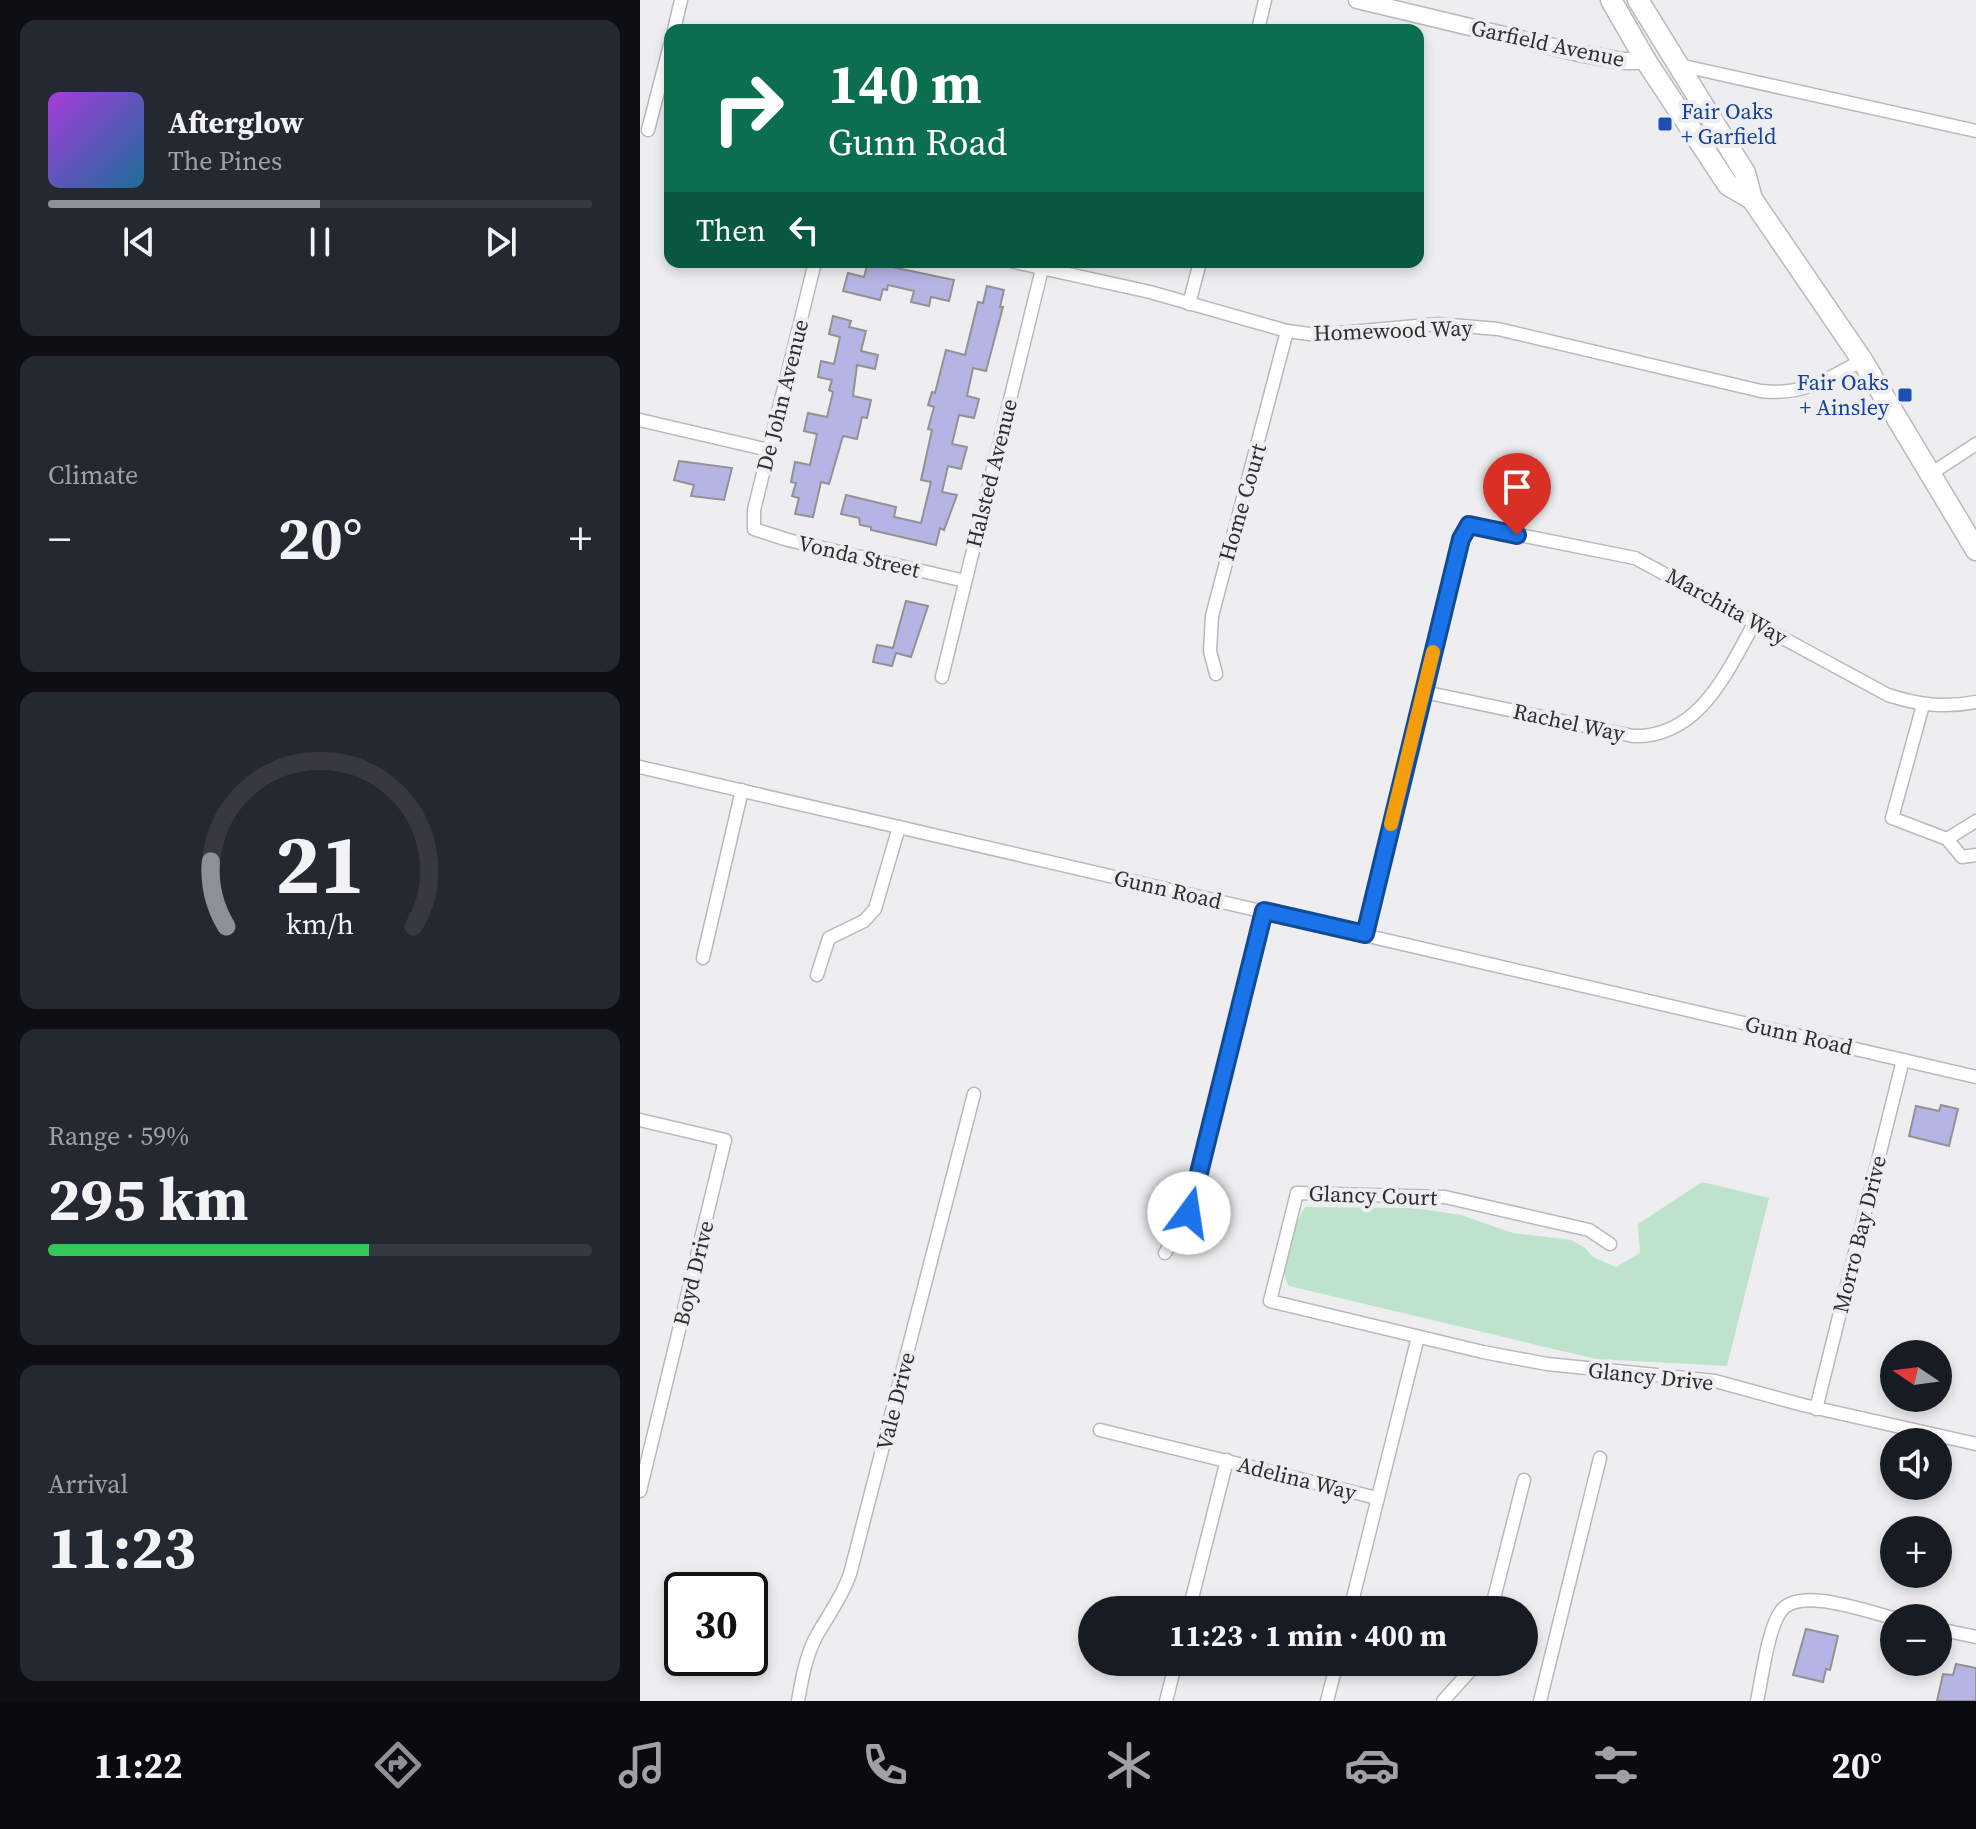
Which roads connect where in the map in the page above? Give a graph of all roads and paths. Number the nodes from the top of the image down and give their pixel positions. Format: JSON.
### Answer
{"nodes":[{"id":1,"x":681,"y":0,"type":"edge"},
{"id":2,"x":1265,"y":0,"type":"edge"},
{"id":3,"x":1357,"y":0,"type":"edge"},
{"id":4,"x":1611,"y":0,"type":"edge"},
{"id":5,"x":1625,"y":0,"type":"edge"},
{"id":6,"x":1638,"y":0,"type":"edge"},
{"id":7,"x":675,"y":24,"type":"edge"},
{"id":8,"x":1259,"y":24,"type":"edge"},
{"id":9,"x":1646,"y":61,"type":"junction"},
{"id":10,"x":1678,"y":65,"type":"junction"},
{"id":11,"x":664,"y":68,"type":"edge"},
{"id":12,"x":648,"y":130,"type":"dead end"},
{"id":13,"x":1976,"y":131,"type":"edge"},
{"id":14,"x":1752,"y":199,"type":"junction"},
{"id":15,"x":814,"y":268,"type":"edge"},
{"id":16,"x":1038,"y":268,"type":"edge"},
{"id":17,"x":1198,"y":268,"type":"edge"},
{"id":18,"x":1042,"y":269,"type":"junction"},
{"id":19,"x":1189,"y":304,"type":"junction"},
{"id":20,"x":1287,"y":331,"type":"junction"},
{"id":21,"x":1862,"y":360,"type":"junction"},
{"id":22,"x":640,"y":420,"type":"edge"},
{"id":23,"x":1976,"y":444,"type":"edge"},
{"id":24,"x":769,"y":450,"type":"junction"},
{"id":25,"x":1932,"y":473,"type":"junction"},
{"id":26,"x":754,"y":529,"type":"joint"},
{"id":27,"x":1976,"y":550,"type":"edge"},
{"id":28,"x":965,"y":581,"type":"junction"},
{"id":29,"x":1755,"y":622,"type":"junction"},
{"id":30,"x":1216,"y":674,"type":"dead end"},
{"id":31,"x":942,"y":677,"type":"dead end"},
{"id":32,"x":1424,"y":692,"type":"junction"},
{"id":33,"x":1976,"y":702,"type":"edge"},
{"id":34,"x":1923,"y":705,"type":"junction"},
{"id":35,"x":640,"y":767,"type":"edge"},
{"id":36,"x":742,"y":790,"type":"junction"},
{"id":37,"x":1976,"y":821,"type":"edge"},
{"id":38,"x":899,"y":827,"type":"junction"},
{"id":39,"x":1947,"y":839,"type":"junction"},
{"id":40,"x":1976,"y":855,"type":"edge"},
{"id":41,"x":1264,"y":911,"type":"junction"},
{"id":42,"x":1365,"y":934,"type":"junction"},
{"id":43,"x":703,"y":958,"type":"dead end"},
{"id":44,"x":817,"y":975,"type":"dead end"},
{"id":45,"x":1903,"y":1060,"type":"junction"},
{"id":46,"x":1976,"y":1077,"type":"edge"},
{"id":47,"x":974,"y":1094,"type":"dead end"},
{"id":48,"x":640,"y":1120,"type":"edge"},
{"id":49,"x":1610,"y":1244,"type":"dead end"},
{"id":50,"x":1165,"y":1253,"type":"dead end"},
{"id":51,"x":1418,"y":1337,"type":"junction"},
{"id":52,"x":1816,"y":1409,"type":"junction"},
{"id":53,"x":1100,"y":1430,"type":"dead end"},
{"id":54,"x":1976,"y":1444,"type":"edge"},
{"id":55,"x":1600,"y":1458,"type":"dead end"},
{"id":56,"x":1227,"y":1460,"type":"junction"},
{"id":57,"x":1524,"y":1480,"type":"dead end"},
{"id":58,"x":640,"y":1491,"type":"edge"},
{"id":59,"x":1377,"y":1498,"type":"junction"},
{"id":60,"x":1193,"y":1596,"type":"edge"},
{"id":61,"x":1353,"y":1596,"type":"edge"},
{"id":62,"x":1495,"y":1596,"type":"edge"},
{"id":63,"x":1880,"y":1615,"type":"edge"},
{"id":64,"x":1952,"y":1632,"type":"edge"},
{"id":65,"x":1976,"y":1637,"type":"edge"},
{"id":66,"x":1172,"y":1676,"type":"edge"},
{"id":67,"x":1333,"y":1676,"type":"edge"},
{"id":68,"x":1465,"y":1676,"type":"edge"},
{"id":69,"x":798,"y":1701,"type":"edge"},
{"id":70,"x":1166,"y":1701,"type":"edge"},
{"id":71,"x":1327,"y":1701,"type":"edge"},
{"id":72,"x":1443,"y":1701,"type":"edge"},
{"id":73,"x":1540,"y":1701,"type":"edge"},
{"id":74,"x":1757,"y":1701,"type":"edge"}],
"edges":[{"from":1,"to":7,"type":"street"},
{"from":2,"to":8,"type":"street"},
{"from":3,"to":9,"type":"street","name":"Garfield Avenue"},
{"from":4,"to":9,"type":"main road"},
{"from":5,"to":10,"type":"main road"},
{"from":6,"to":10,"type":"main road"},
{"from":9,"to":14,"type":"main road"},
{"from":10,"to":13,"type":"street"},
{"from":10,"to":14,"type":"main road"},
{"from":11,"to":12,"type":"street"},
{"from":14,"to":21,"type":"main road"},
{"from":15,"to":24,"type":"street","name":"De John Avenue"},
{"from":16,"to":18,"type":"street","name":"Homewood Way"},
{"from":17,"to":19,"type":"street"},
{"from":18,"to":19,"type":"street","name":"Homewood Way"},
{"from":18,"to":28,"type":"street","name":"Halsted Avenue"},
{"from":19,"to":20,"type":"street","name":"Homewood Way"},
{"from":20,"to":21,"type":"street","name":"Homewood Way"},
{"from":20,"to":30,"type":"street","name":"Home Court"},
{"from":21,"to":25,"type":"main road"},
{"from":22,"to":24,"type":"street"},
{"from":23,"to":25,"type":"street"},
{"from":24,"to":26,"type":"street","name":"De John Avenue"},
{"from":25,"to":27,"type":"main road"},
{"from":26,"to":28,"type":"street","name":"Vonda Street"},
{"from":28,"to":31,"type":"street","name":"Halsted Avenue"},
{"from":29,"to":32,"type":"street","name":"Rachel Way"},
{"from":29,"to":32,"type":"street","name":"Marchita Way"},
{"from":29,"to":34,"type":"street","name":"Marchita Way"},
{"from":32,"to":42,"type":"street"},
{"from":33,"to":34,"type":"street","name":"Marchita Way"},
{"from":34,"to":39,"type":"street"},
{"from":35,"to":36,"type":"street","name":"Gunn Road"},
{"from":36,"to":38,"type":"street","name":"Gunn Road"},
{"from":36,"to":43,"type":"street"},
{"from":37,"to":39,"type":"street"},
{"from":38,"to":41,"type":"street","name":"Gunn Road"},
{"from":38,"to":44,"type":"street"},
{"from":39,"to":40,"type":"street"},
{"from":41,"to":42,"type":"street","name":"Gunn Road"},
{"from":41,"to":50,"type":"street"},
{"from":42,"to":45,"type":"street","name":"Gunn Road"},
{"from":45,"to":46,"type":"street","name":"Gunn Road"},
{"from":45,"to":52,"type":"street","name":"Morro Bay Drive"},
{"from":47,"to":69,"type":"street","name":"Vale Drive"},
{"from":48,"to":58,"type":"street","name":"Boyd Drive"},
{"from":49,"to":51,"type":"street","name":"Glancy Court"},
{"from":51,"to":52,"type":"street","name":"Glancy Drive"},
{"from":51,"to":59,"type":"street"},
{"from":52,"to":54,"type":"street","name":"Glancy Drive"},
{"from":53,"to":56,"type":"street"},
{"from":55,"to":73,"type":"street"},
{"from":56,"to":59,"type":"street","name":"Adelina Way"},
{"from":56,"to":60,"type":"street","name":"Adelina Way"},
{"from":57,"to":62,"type":"street"},
{"from":59,"to":61,"type":"street"},
{"from":63,"to":74,"type":"street"},
{"from":64,"to":65,"type":"street"},
{"from":66,"to":70,"type":"street"},
{"from":67,"to":71,"type":"street"},
{"from":68,"to":72,"type":"street"}]}
